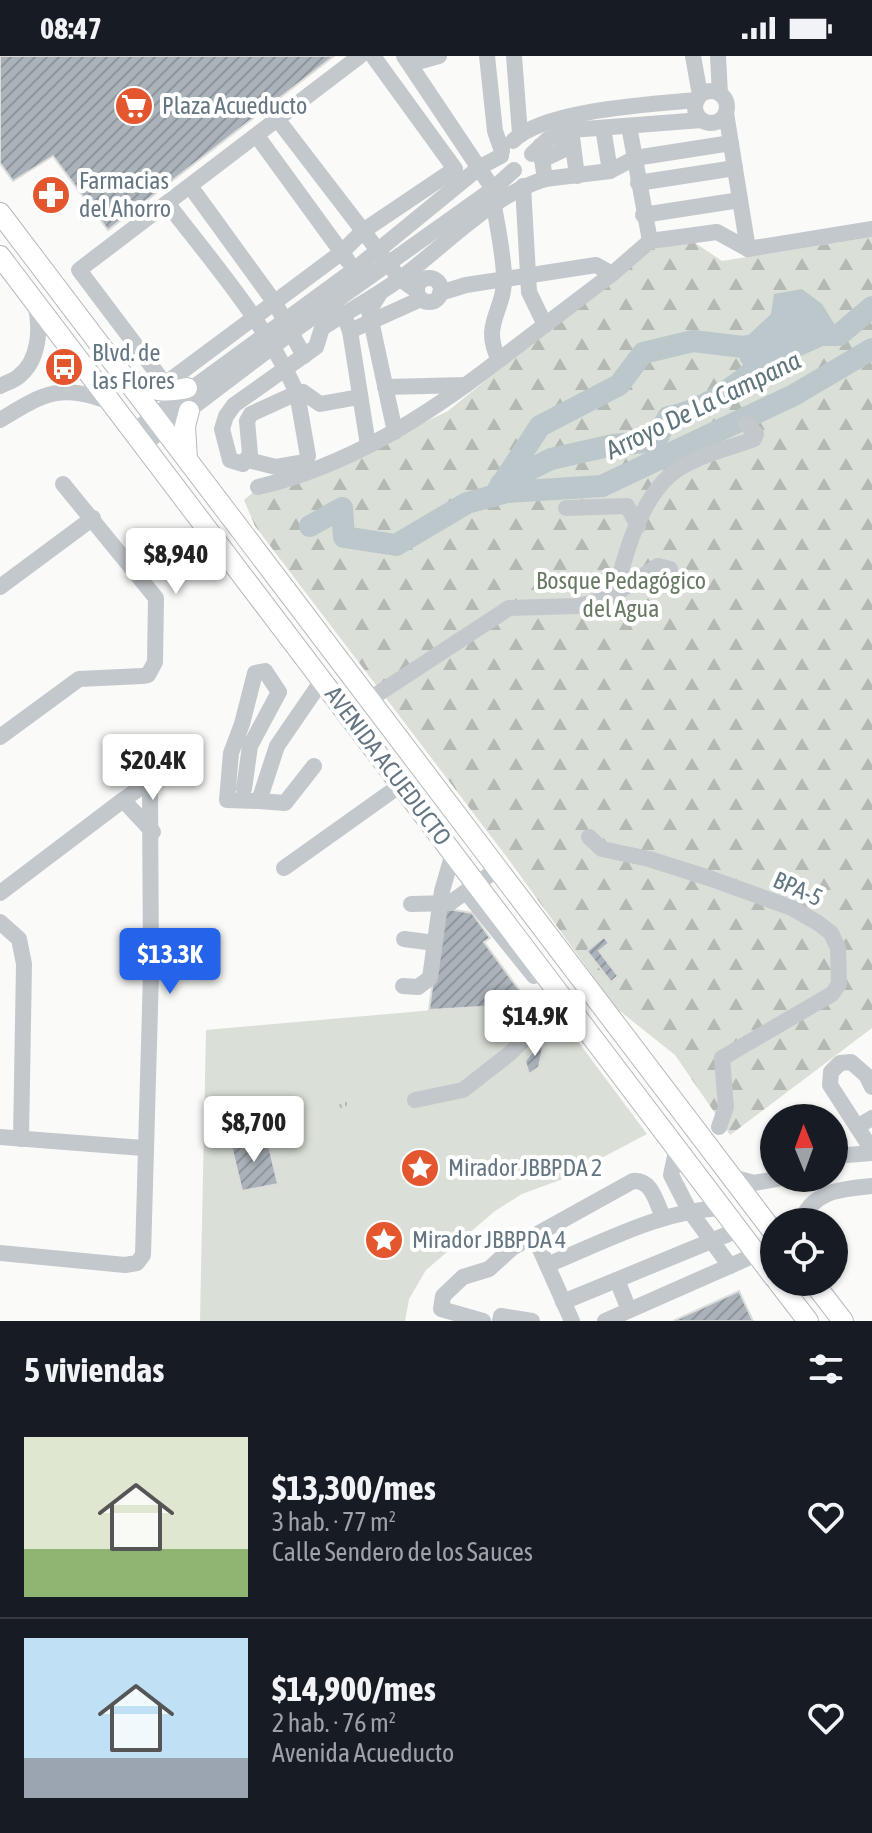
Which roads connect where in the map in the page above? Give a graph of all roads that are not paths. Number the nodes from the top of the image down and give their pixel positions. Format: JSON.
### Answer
{"nodes":[{"id":1,"x":360,"y":56,"type":"edge"},
{"id":2,"x":373,"y":56,"type":"edge"},
{"id":3,"x":439,"y":56,"type":"edge"},
{"id":4,"x":487,"y":56,"type":"edge"},
{"id":5,"x":514,"y":56,"type":"edge"},
{"id":6,"x":693,"y":56,"type":"edge"},
{"id":7,"x":718,"y":56,"type":"edge"},
{"id":8,"x":407,"y":60,"type":"edge"},
{"id":9,"x":720,"y":94,"type":"junction"},
{"id":10,"x":698,"y":98,"type":"junction"},
{"id":11,"x":726,"y":113,"type":"junction"},
{"id":12,"x":278,"y":120,"type":"junction"},
{"id":13,"x":702,"y":120,"type":"junction"},
{"id":14,"x":629,"y":126,"type":"junction"},
{"id":15,"x":603,"y":128,"type":"junction"},
{"id":16,"x":257,"y":136,"type":"junction"},
{"id":17,"x":572,"y":138,"type":"junction"},
{"id":18,"x":731,"y":143,"type":"junction"},
{"id":19,"x":509,"y":146,"type":"junction"},
{"id":20,"x":537,"y":153,"type":"junction"},
{"id":21,"x":635,"y":158,"type":"junction"},
{"id":22,"x":477,"y":162,"type":"junction"},
{"id":23,"x":735,"y":168,"type":"junction"},
{"id":24,"x":455,"y":169,"type":"junction"},
{"id":25,"x":514,"y":170,"type":"junction"},
{"id":26,"x":610,"y":171,"type":"junction"},
{"id":27,"x":577,"y":176,"type":"junction"},
{"id":28,"x":545,"y":179,"type":"junction"},
{"id":29,"x":638,"y":183,"type":"junction"},
{"id":30,"x":190,"y":186,"type":"junction"},
{"id":31,"x":523,"y":186,"type":"junction"},
{"id":32,"x":494,"y":198,"type":"junction"},
{"id":33,"x":740,"y":200,"type":"junction"},
{"id":34,"x":167,"y":203,"type":"junction"},
{"id":35,"x":690,"y":208,"type":"junction"},
{"id":36,"x":0,"y":213,"type":"edge"},
{"id":37,"x":643,"y":215,"type":"junction"},
{"id":38,"x":872,"y":229,"type":"edge"},
{"id":39,"x":363,"y":231,"type":"junction"},
{"id":40,"x":717,"y":232,"type":"junction"},
{"id":41,"x":399,"y":233,"type":"junction"},
{"id":42,"x":650,"y":241,"type":"junction"},
{"id":43,"x":748,"y":249,"type":"junction"},
{"id":44,"x":378,"y":251,"type":"junction"},
{"id":45,"x":342,"y":252,"type":"junction"},
{"id":46,"x":0,"y":256,"type":"edge"},
{"id":47,"x":414,"y":256,"type":"junction"},
{"id":48,"x":354,"y":270,"type":"junction"},
{"id":49,"x":395,"y":272,"type":"junction"},
{"id":50,"x":612,"y":274,"type":"junction"},
{"id":51,"x":528,"y":275,"type":"junction"},
{"id":52,"x":505,"y":279,"type":"junction"},
{"id":53,"x":383,"y":288,"type":"junction"},
{"id":54,"x":422,"y":290,"type":"junction"},
{"id":55,"x":35,"y":302,"type":"junction"},
{"id":56,"x":275,"y":303,"type":"junction"},
{"id":57,"x":343,"y":313,"type":"junction"},
{"id":58,"x":255,"y":317,"type":"junction"},
{"id":59,"x":372,"y":320,"type":"junction"},
{"id":60,"x":288,"y":325,"type":"junction"},
{"id":61,"x":545,"y":325,"type":"junction"},
{"id":62,"x":350,"y":331,"type":"junction"},
{"id":63,"x":270,"y":339,"type":"junction"},
{"id":64,"x":304,"y":356,"type":"junction"},
{"id":65,"x":499,"y":360,"type":"junction"},
{"id":66,"x":287,"y":370,"type":"junction"},
{"id":67,"x":124,"y":376,"type":"junction"},
{"id":68,"x":8,"y":383,"type":"edge"},
{"id":69,"x":466,"y":385,"type":"junction"},
{"id":70,"x":385,"y":387,"type":"junction"},
{"id":71,"x":187,"y":388,"type":"junction"},
{"id":72,"x":297,"y":393,"type":"junction"},
{"id":73,"x":0,"y":396,"type":"edge"},
{"id":74,"x":359,"y":397,"type":"junction"},
{"id":75,"x":113,"y":403,"type":"junction"},
{"id":76,"x":234,"y":405,"type":"junction"},
{"id":77,"x":189,"y":411,"type":"junction"},
{"id":78,"x":251,"y":414,"type":"junction"},
{"id":79,"x":0,"y":420,"type":"edge"},
{"id":80,"x":159,"y":423,"type":"junction"},
{"id":81,"x":746,"y":424,"type":"dead end"},
{"id":82,"x":395,"y":432,"type":"junction"},
{"id":83,"x":139,"y":438,"type":"junction"},
{"id":84,"x":368,"y":445,"type":"junction"},
{"id":85,"x":187,"y":459,"type":"junction"},
{"id":86,"x":248,"y":460,"type":"junction"},
{"id":87,"x":666,"y":480,"type":"junction"},
{"id":88,"x":63,"y":484,"type":"dead end"},
{"id":89,"x":258,"y":487,"type":"dead end"},
{"id":90,"x":618,"y":506,"type":"junction"},
{"id":91,"x":566,"y":508,"type":"dead end"},
{"id":92,"x":93,"y":518,"type":"junction"},
{"id":93,"x":638,"y":526,"type":"junction"},
{"id":94,"x":670,"y":569,"type":"dead end"},
{"id":95,"x":0,"y":587,"type":"edge"},
{"id":96,"x":615,"y":594,"type":"junction"},
{"id":97,"x":323,"y":679,"type":"junction"},
{"id":98,"x":370,"y":699,"type":"junction"},
{"id":99,"x":242,"y":724,"type":"junction"},
{"id":100,"x":255,"y":736,"type":"junction"},
{"id":101,"x":0,"y":737,"type":"edge"},
{"id":102,"x":314,"y":766,"type":"dead end"},
{"id":103,"x":402,"y":784,"type":"junction"},
{"id":104,"x":244,"y":789,"type":"dead end"},
{"id":105,"x":123,"y":800,"type":"junction"},
{"id":106,"x":259,"y":801,"type":"junction"},
{"id":107,"x":153,"y":832,"type":"junction"},
{"id":108,"x":589,"y":837,"type":"dead end"},
{"id":109,"x":453,"y":853,"type":"junction"},
{"id":110,"x":284,"y":868,"type":"dead end"},
{"id":111,"x":499,"y":868,"type":"junction"},
{"id":112,"x":473,"y":888,"type":"junction"},
{"id":113,"x":518,"y":892,"type":"junction"},
{"id":114,"x":0,"y":893,"type":"edge"},
{"id":115,"x":411,"y":904,"type":"dead end"},
{"id":116,"x":440,"y":906,"type":"junction"},
{"id":117,"x":495,"y":907,"type":"junction"},
{"id":118,"x":0,"y":922,"type":"edge"},
{"id":119,"x":404,"y":939,"type":"dead end"},
{"id":120,"x":435,"y":943,"type":"junction"},
{"id":121,"x":403,"y":986,"type":"dead end"},
{"id":122,"x":563,"y":998,"type":"junction"},
{"id":123,"x":872,"y":1087,"type":"edge"},
{"id":124,"x":415,"y":1100,"type":"dead end"},
{"id":125,"x":872,"y":1118,"type":"edge"},
{"id":126,"x":719,"y":1127,"type":"dead end"},
{"id":127,"x":857,"y":1127,"type":"junction"},
{"id":128,"x":0,"y":1137,"type":"edge"},
{"id":129,"x":21,"y":1139,"type":"junction"},
{"id":130,"x":677,"y":1147,"type":"junction"},
{"id":131,"x":143,"y":1148,"type":"junction"},
{"id":132,"x":872,"y":1151,"type":"edge"},
{"id":133,"x":848,"y":1154,"type":"edge"},
{"id":134,"x":732,"y":1177,"type":"junction"},
{"id":135,"x":760,"y":1182,"type":"edge"},
{"id":136,"x":872,"y":1186,"type":"edge"},
{"id":137,"x":721,"y":1208,"type":"junction"},
{"id":138,"x":808,"y":1208,"type":"edge"},
{"id":139,"x":689,"y":1210,"type":"junction"},
{"id":140,"x":760,"y":1214,"type":"edge"},
{"id":141,"x":663,"y":1217,"type":"junction"},
{"id":142,"x":738,"y":1230,"type":"junction"},
{"id":143,"x":535,"y":1238,"type":"junction"},
{"id":144,"x":712,"y":1241,"type":"junction"},
{"id":145,"x":0,"y":1253,"type":"edge"},
{"id":146,"x":757,"y":1254,"type":"junction"},
{"id":147,"x":760,"y":1258,"type":"edge"},
{"id":148,"x":547,"y":1265,"type":"junction"},
{"id":149,"x":730,"y":1266,"type":"junction"},
{"id":150,"x":617,"y":1280,"type":"junction"},
{"id":151,"x":789,"y":1296,"type":"edge"},
{"id":152,"x":824,"y":1296,"type":"edge"},
{"id":153,"x":563,"y":1302,"type":"junction"},
{"id":154,"x":629,"y":1310,"type":"junction"},
{"id":155,"x":483,"y":1321,"type":"edge"},
{"id":156,"x":500,"y":1321,"type":"edge"},
{"id":157,"x":532,"y":1321,"type":"edge"},
{"id":158,"x":572,"y":1321,"type":"edge"},
{"id":159,"x":605,"y":1321,"type":"edge"},
{"id":160,"x":808,"y":1321,"type":"edge"},
{"id":161,"x":843,"y":1321,"type":"edge"}],
"edges":[{"from":1,"to":12,"type":"street"},
{"from":2,"to":24,"type":"street"},
{"from":3,"to":8,"type":"street"},
{"from":4,"to":19,"type":"street"},
{"from":5,"to":19,"type":"street"},
{"from":6,"to":10,"type":"street"},
{"from":7,"to":9,"type":"street"},
{"from":8,"to":22,"type":"street"},
{"from":9,"to":10,"type":"street"},
{"from":9,"to":11,"type":"street"},
{"from":10,"to":13,"type":"street"},
{"from":10,"to":19,"type":"street"},
{"from":11,"to":13,"type":"street"},
{"from":11,"to":18,"type":"street"},
{"from":12,"to":16,"type":"street"},
{"from":12,"to":39,"type":"street"},
{"from":13,"to":14,"type":"street"},
{"from":14,"to":15,"type":"street"},
{"from":14,"to":21,"type":"street"},
{"from":15,"to":17,"type":"street"},
{"from":15,"to":26,"type":"street"},
{"from":16,"to":30,"type":"street"},
{"from":16,"to":45,"type":"street"},
{"from":17,"to":20,"type":"street"},
{"from":17,"to":27,"type":"street"},
{"from":18,"to":21,"type":"street"},
{"from":18,"to":23,"type":"street"},
{"from":19,"to":20,"type":"street"},
{"from":19,"to":22,"type":"street"},
{"from":19,"to":25,"type":"street"},
{"from":20,"to":25,"type":"street"},
{"from":20,"to":28,"type":"street"},
{"from":21,"to":26,"type":"street"},
{"from":21,"to":29,"type":"street"},
{"from":22,"to":24,"type":"street"},
{"from":22,"to":32,"type":"street"},
{"from":22,"to":41,"type":"street"},
{"from":23,"to":29,"type":"street"},
{"from":23,"to":33,"type":"street"},
{"from":24,"to":39,"type":"street"},
{"from":25,"to":32,"type":"street"},
{"from":26,"to":27,"type":"street"},
{"from":27,"to":28,"type":"street"},
{"from":28,"to":31,"type":"street"},
{"from":29,"to":37,"type":"street"},
{"from":30,"to":34,"type":"street"},
{"from":30,"to":56,"type":"street"},
{"from":31,"to":32,"type":"street"},
{"from":31,"to":51,"type":"street"},
{"from":32,"to":47,"type":"street"},
{"from":32,"to":52,"type":"street"},
{"from":33,"to":35,"type":"street"},
{"from":33,"to":43,"type":"street"},
{"from":34,"to":58,"type":"street"},
{"from":34,"to":58,"type":"street"},
{"from":35,"to":37,"type":"street"},
{"from":35,"to":40,"type":"street"},
{"from":36,"to":67,"type":"main road","name":"AVENIDA ACUEDUCTO"},
{"from":37,"to":42,"type":"street"},
{"from":38,"to":43,"type":"street"},
{"from":39,"to":44,"type":"street"},
{"from":39,"to":45,"type":"street"},
{"from":40,"to":42,"type":"street"},
{"from":40,"to":43,"type":"street"},
{"from":41,"to":44,"type":"street"},
{"from":41,"to":47,"type":"street"},
{"from":42,"to":50,"type":"street"},
{"from":44,"to":48,"type":"street"},
{"from":44,"to":49,"type":"street"},
{"from":45,"to":48,"type":"street"},
{"from":45,"to":56,"type":"street"},
{"from":46,"to":55,"type":"main road","name":"AVENIDA ACUEDUCTO"},
{"from":47,"to":49,"type":"street"},
{"from":47,"to":54,"type":"street"},
{"from":48,"to":60,"type":"street"},
{"from":49,"to":53,"type":"street"},
{"from":49,"to":54,"type":"street"},
{"from":49,"to":60,"type":"street"},
{"from":50,"to":51,"type":"street"},
{"from":50,"to":61,"type":"street"},
{"from":51,"to":52,"type":"street"},
{"from":51,"to":61,"type":"street"},
{"from":52,"to":54,"type":"street"},
{"from":52,"to":65,"type":"street"},
{"from":53,"to":57,"type":"street"},
{"from":53,"to":59,"type":"street"},
{"from":54,"to":59,"type":"street"},
{"from":55,"to":68,"type":"street"},
{"from":55,"to":75,"type":"main road","name":"AVENIDA ACUEDUCTO"},
{"from":56,"to":58,"type":"street"},
{"from":56,"to":60,"type":"street"},
{"from":57,"to":62,"type":"street"},
{"from":57,"to":64,"type":"street"},
{"from":58,"to":63,"type":"street"},
{"from":59,"to":62,"type":"street"},
{"from":59,"to":70,"type":"street"},
{"from":60,"to":63,"type":"street"},
{"from":60,"to":64,"type":"street"},
{"from":61,"to":65,"type":"street"},
{"from":62,"to":74,"type":"street"},
{"from":63,"to":66,"type":"street"},
{"from":63,"to":71,"type":"street"},
{"from":63,"to":77,"type":"street"},
{"from":64,"to":66,"type":"street"},
{"from":65,"to":69,"type":"street"},
{"from":66,"to":72,"type":"street"},
{"from":66,"to":76,"type":"street"},
{"from":67,"to":71,"type":"main road"},
{"from":67,"to":80,"type":"main road","name":"AVENIDA ACUEDUCTO"},
{"from":68,"to":73,"type":"street"},
{"from":69,"to":70,"type":"street"},
{"from":69,"to":82,"type":"street"},
{"from":70,"to":82,"type":"street"},
{"from":71,"to":80,"type":"street"},
{"from":72,"to":74,"type":"street"},
{"from":72,"to":78,"type":"street"},
{"from":72,"to":86,"type":"street"},
{"from":74,"to":84,"type":"street"},
{"from":75,"to":79,"type":"street"},
{"from":75,"to":83,"type":"main road","name":"AVENIDA ACUEDUCTO"},
{"from":76,"to":78,"type":"street"},
{"from":76,"to":86,"type":"street"},
{"from":77,"to":80,"type":"street"},
{"from":77,"to":85,"type":"main road"},
{"from":78,"to":86,"type":"street"},
{"from":80,"to":83,"type":"street"},
{"from":80,"to":85,"type":"main road","name":"AVENIDA ACUEDUCTO"},
{"from":81,"to":87,"type":"street"},
{"from":82,"to":84,"type":"street"},
{"from":83,"to":97,"type":"main road","name":"AVENIDA ACUEDUCTO"},
{"from":84,"to":89,"type":"street"},
{"from":85,"to":98,"type":"main road","name":"AVENIDA ACUEDUCTO"},
{"from":87,"to":90,"type":"street"},
{"from":87,"to":93,"type":"street"},
{"from":88,"to":92,"type":"street"},
{"from":90,"to":91,"type":"street"},
{"from":90,"to":93,"type":"street"},
{"from":92,"to":95,"type":"street"},
{"from":92,"to":101,"type":"street"},
{"from":93,"to":96,"type":"street"},
{"from":94,"to":96,"type":"street"},
{"from":96,"to":98,"type":"street"},
{"from":97,"to":103,"type":"main road","name":"AVENIDA ACUEDUCTO"},
{"from":97,"to":106,"type":"street"},
{"from":98,"to":111,"type":"main road","name":"AVENIDA ACUEDUCTO"},
{"from":99,"to":100,"type":"street"},
{"from":99,"to":100,"type":"street"},
{"from":99,"to":106,"type":"street"},
{"from":100,"to":104,"type":"street"},
{"from":102,"to":106,"type":"street"},
{"from":103,"to":109,"type":"main road","name":"AVENIDA ACUEDUCTO"},
{"from":103,"to":110,"type":"street"},
{"from":105,"to":107,"type":"street"},
{"from":105,"to":107,"type":"street"},
{"from":105,"to":114,"type":"street"},
{"from":107,"to":131,"type":"street"},
{"from":108,"to":126,"type":"street","name":"BPA-5"},
{"from":109,"to":112,"type":"main road","name":"AVENIDA ACUEDUCTO"},
{"from":109,"to":116,"type":"street"},
{"from":111,"to":112,"type":"street"},
{"from":111,"to":113,"type":"main road","name":"AVENIDA ACUEDUCTO"},
{"from":112,"to":116,"type":"street"},
{"from":112,"to":117,"type":"main road","name":"AVENIDA ACUEDUCTO"},
{"from":112,"to":122,"type":"street"},
{"from":113,"to":117,"type":"main road"},
{"from":113,"to":134,"type":"main road","name":"AVENIDA ACUEDUCTO"},
{"from":115,"to":116,"type":"street"},
{"from":116,"to":120,"type":"street"},
{"from":117,"to":122,"type":"main road","name":"AVENIDA ACUEDUCTO"},
{"from":118,"to":129,"type":"street"},
{"from":119,"to":120,"type":"street"},
{"from":120,"to":121,"type":"street"},
{"from":122,"to":124,"type":"street"},
{"from":122,"to":130,"type":"main road","name":"AVENIDA ACUEDUCTO"},
{"from":123,"to":127,"type":"street"},
{"from":125,"to":127,"type":"street"},
{"from":127,"to":132,"type":"street"},
{"from":128,"to":129,"type":"street"},
{"from":129,"to":131,"type":"street"},
{"from":130,"to":137,"type":"main road","name":"AVENIDA ACUEDUCTO"},
{"from":130,"to":139,"type":"street"},
{"from":131,"to":145,"type":"street"},
{"from":132,"to":133,"type":"street"},
{"from":134,"to":135,"type":"street"},
{"from":134,"to":140,"type":"main road","name":"AVENIDA ACUEDUCTO"},
{"from":136,"to":138,"type":"street"},
{"from":137,"to":139,"type":"street"},
{"from":137,"to":142,"type":"main road","name":"AVENIDA ACUEDUCTO"},
{"from":139,"to":141,"type":"street"},
{"from":139,"to":144,"type":"street"},
{"from":141,"to":143,"type":"street"},
{"from":141,"to":148,"type":"street"},
{"from":142,"to":144,"type":"street"},
{"from":142,"to":146,"type":"main road","name":"AVENIDA ACUEDUCTO"},
{"from":143,"to":148,"type":"street"},
{"from":143,"to":155,"type":"street"},
{"from":144,"to":149,"type":"street"},
{"from":144,"to":150,"type":"street"},
{"from":146,"to":147,"type":"main road","name":"AVENIDA ACUEDUCTO"},
{"from":146,"to":149,"type":"street"},
{"from":148,"to":153,"type":"street"},
{"from":149,"to":154,"type":"street"},
{"from":150,"to":153,"type":"street"},
{"from":150,"to":154,"type":"street"},
{"from":151,"to":160,"type":"main road"},
{"from":152,"to":161,"type":"main road"},
{"from":153,"to":158,"type":"street"},
{"from":154,"to":159,"type":"street"},
{"from":156,"to":157,"type":"street"}]}
